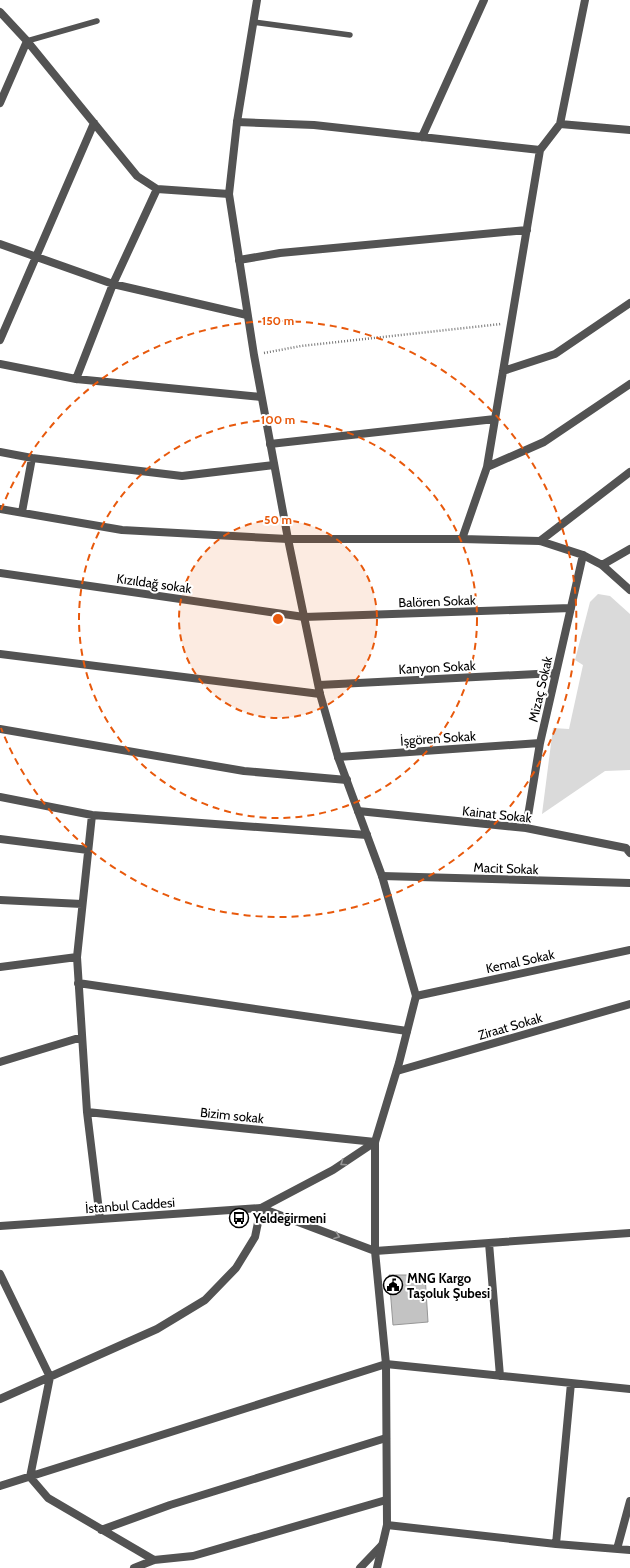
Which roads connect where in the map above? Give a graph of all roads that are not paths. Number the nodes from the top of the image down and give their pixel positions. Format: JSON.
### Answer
{"nodes":[{"id":1,"x":257,"y":0,"type":"edge"},
{"id":2,"x":484,"y":0,"type":"edge"},
{"id":3,"x":585,"y":0,"type":"edge"},
{"id":4,"x":0,"y":12,"type":"edge"},
{"id":5,"x":96,"y":21,"type":"dead end"},
{"id":6,"x":253,"y":22,"type":"junction"},
{"id":7,"x":350,"y":35,"type":"dead end"},
{"id":8,"x":27,"y":41,"type":"junction"},
{"id":9,"x":0,"y":103,"type":"edge"},
{"id":10,"x":237,"y":122,"type":"junction"},
{"id":11,"x":94,"y":123,"type":"junction"},
{"id":12,"x":560,"y":124,"type":"junction"},
{"id":13,"x":630,"y":130,"type":"edge"},
{"id":14,"x":422,"y":137,"type":"junction"},
{"id":15,"x":540,"y":150,"type":"junction"},
{"id":16,"x":157,"y":189,"type":"junction"},
{"id":17,"x":229,"y":194,"type":"junction"},
{"id":18,"x":527,"y":230,"type":"junction"},
{"id":19,"x":0,"y":244,"type":"edge"},
{"id":20,"x":36,"y":258,"type":"junction"},
{"id":21,"x":239,"y":260,"type":"junction"},
{"id":22,"x":113,"y":284,"type":"junction"},
{"id":23,"x":630,"y":303,"type":"edge"},
{"id":24,"x":247,"y":315,"type":"junction"},
{"id":25,"x":0,"y":340,"type":"edge"},
{"id":26,"x":0,"y":364,"type":"edge"},
{"id":27,"x":503,"y":371,"type":"junction"},
{"id":28,"x":76,"y":379,"type":"junction"},
{"id":29,"x":630,"y":384,"type":"edge"},
{"id":30,"x":261,"y":397,"type":"junction"},
{"id":31,"x":495,"y":419,"type":"junction"},
{"id":32,"x":270,"y":444,"type":"junction"},
{"id":33,"x":0,"y":452,"type":"edge"},
{"id":34,"x":32,"y":458,"type":"junction"},
{"id":35,"x":274,"y":465,"type":"junction"},
{"id":36,"x":487,"y":468,"type":"junction"},
{"id":37,"x":630,"y":472,"type":"edge"},
{"id":38,"x":0,"y":509,"type":"edge"},
{"id":39,"x":22,"y":512,"type":"junction"},
{"id":40,"x":288,"y":539,"type":"junction"},
{"id":41,"x":462,"y":539,"type":"junction"},
{"id":42,"x":540,"y":541,"type":"junction"},
{"id":43,"x":630,"y":549,"type":"edge"},
{"id":44,"x":583,"y":555,"type":"junction"},
{"id":45,"x":602,"y":566,"type":"junction"},
{"id":46,"x":0,"y":572,"type":"edge"},
{"id":47,"x":630,"y":590,"type":"edge"},
{"id":48,"x":571,"y":608,"type":"junction"},
{"id":49,"x":304,"y":617,"type":"junction"},
{"id":50,"x":0,"y":654,"type":"edge"},
{"id":51,"x":556,"y":673,"type":"junction"},
{"id":52,"x":319,"y":685,"type":"junction"},
{"id":53,"x":320,"y":694,"type":"junction"},
{"id":54,"x":0,"y":729,"type":"edge"},
{"id":55,"x":540,"y":743,"type":"junction"},
{"id":56,"x":338,"y":757,"type":"junction"},
{"id":57,"x":347,"y":780,"type":"junction"},
{"id":58,"x":0,"y":797,"type":"edge"},
{"id":59,"x":358,"y":811,"type":"junction"},
{"id":60,"x":92,"y":815,"type":"junction"},
{"id":61,"x":526,"y":828,"type":"junction"},
{"id":62,"x":367,"y":835,"type":"junction"},
{"id":63,"x":0,"y":839,"type":"edge"},
{"id":64,"x":88,"y":850,"type":"junction"},
{"id":65,"x":630,"y":853,"type":"edge"},
{"id":66,"x":382,"y":876,"type":"junction"},
{"id":67,"x":630,"y":883,"type":"edge"},
{"id":68,"x":0,"y":900,"type":"edge"},
{"id":69,"x":82,"y":904,"type":"junction"},
{"id":70,"x":630,"y":950,"type":"edge"},
{"id":71,"x":77,"y":956,"type":"junction"},
{"id":72,"x":0,"y":967,"type":"edge"},
{"id":73,"x":78,"y":983,"type":"junction"},
{"id":74,"x":416,"y":996,"type":"junction"},
{"id":75,"x":630,"y":1004,"type":"edge"},
{"id":76,"x":407,"y":1030,"type":"junction"},
{"id":77,"x":82,"y":1037,"type":"junction"},
{"id":78,"x":0,"y":1062,"type":"edge"},
{"id":79,"x":397,"y":1071,"type":"junction"},
{"id":80,"x":87,"y":1112,"type":"junction"},
{"id":81,"x":375,"y":1142,"type":"junction"},
{"id":82,"x":261,"y":1208,"type":"junction"},
{"id":83,"x":100,"y":1219,"type":"junction"},
{"id":84,"x":0,"y":1226,"type":"edge"},
{"id":85,"x":630,"y":1233,"type":"edge"},
{"id":86,"x":489,"y":1243,"type":"junction"},
{"id":87,"x":375,"y":1251,"type":"junction"},
{"id":88,"x":0,"y":1274,"type":"edge"},
{"id":89,"x":386,"y":1364,"type":"junction"},
{"id":90,"x":500,"y":1376,"type":"junction"},
{"id":91,"x":50,"y":1377,"type":"junction"},
{"id":92,"x":572,"y":1383,"type":"junction"},
{"id":93,"x":630,"y":1389,"type":"edge"},
{"id":94,"x":0,"y":1399,"type":"edge"},
{"id":95,"x":386,"y":1438,"type":"junction"},
{"id":96,"x":30,"y":1477,"type":"junction"},
{"id":97,"x":0,"y":1486,"type":"edge"},
{"id":98,"x":386,"y":1500,"type":"junction"},
{"id":99,"x":630,"y":1501,"type":"edge"},
{"id":100,"x":387,"y":1525,"type":"junction"},
{"id":101,"x":100,"y":1530,"type":"junction"},
{"id":102,"x":556,"y":1544,"type":"junction"},
{"id":103,"x":382,"y":1545,"type":"junction"},
{"id":104,"x":617,"y":1549,"type":"junction"},
{"id":105,"x":630,"y":1550,"type":"edge"},
{"id":106,"x":154,"y":1560,"type":"junction"},
{"id":107,"x":134,"y":1568,"type":"edge"},
{"id":108,"x":360,"y":1568,"type":"edge"},
{"id":109,"x":377,"y":1568,"type":"edge"}],
"edges":[{"from":1,"to":6,"type":"street"},
{"from":2,"to":14,"type":"street"},
{"from":3,"to":12,"type":"street"},
{"from":4,"to":8,"type":"street"},
{"from":5,"to":8,"type":"lane"},
{"from":6,"to":7,"type":"lane"},
{"from":6,"to":10,"type":"street"},
{"from":8,"to":9,"type":"street"},
{"from":8,"to":11,"type":"street"},
{"from":10,"to":14,"type":"street"},
{"from":10,"to":17,"type":"street"},
{"from":11,"to":16,"type":"street"},
{"from":11,"to":20,"type":"street"},
{"from":12,"to":13,"type":"street"},
{"from":12,"to":15,"type":"street"},
{"from":14,"to":15,"type":"street"},
{"from":15,"to":18,"type":"street"},
{"from":16,"to":17,"type":"street"},
{"from":16,"to":22,"type":"street"},
{"from":17,"to":21,"type":"street"},
{"from":18,"to":21,"type":"street"},
{"from":18,"to":27,"type":"street"},
{"from":19,"to":20,"type":"street"},
{"from":20,"to":22,"type":"street"},
{"from":20,"to":25,"type":"street"},
{"from":21,"to":24,"type":"street"},
{"from":22,"to":24,"type":"street"},
{"from":22,"to":28,"type":"street"},
{"from":23,"to":27,"type":"street"},
{"from":24,"to":30,"type":"street"},
{"from":26,"to":28,"type":"street"},
{"from":27,"to":31,"type":"street"},
{"from":28,"to":30,"type":"street"},
{"from":29,"to":36,"type":"street"},
{"from":30,"to":32,"type":"street"},
{"from":31,"to":32,"type":"street"},
{"from":31,"to":36,"type":"street"},
{"from":32,"to":35,"type":"street"},
{"from":33,"to":34,"type":"street"},
{"from":34,"to":35,"type":"street"},
{"from":34,"to":39,"type":"street"},
{"from":35,"to":40,"type":"street"},
{"from":36,"to":41,"type":"street"},
{"from":37,"to":42,"type":"street"},
{"from":38,"to":39,"type":"street"},
{"from":39,"to":40,"type":"street"},
{"from":40,"to":41,"type":"street"},
{"from":40,"to":49,"type":"street"},
{"from":41,"to":42,"type":"street"},
{"from":42,"to":44,"type":"street"},
{"from":43,"to":45,"type":"street"},
{"from":44,"to":45,"type":"street"},
{"from":44,"to":48,"type":"street","name":"Mizaç Sokak"},
{"from":45,"to":47,"type":"street"},
{"from":46,"to":49,"type":"street","name":"Kızıldağ sokak"},
{"from":48,"to":49,"type":"street","name":"Balören Sokak"},
{"from":48,"to":51,"type":"street","name":"Mizaç Sokak"},
{"from":49,"to":52,"type":"street"},
{"from":50,"to":53,"type":"street"},
{"from":51,"to":52,"type":"street","name":"Kanyon Sokak"},
{"from":51,"to":55,"type":"street","name":"Mizaç Sokak"},
{"from":52,"to":53,"type":"street"},
{"from":53,"to":56,"type":"street"},
{"from":54,"to":57,"type":"street"},
{"from":55,"to":56,"type":"street","name":"İşgören Sokak"},
{"from":55,"to":61,"type":"street","name":"Mizaç Sokak"},
{"from":56,"to":57,"type":"street"},
{"from":57,"to":59,"type":"street"},
{"from":58,"to":60,"type":"street"},
{"from":59,"to":61,"type":"street","name":"Kainat Sokak"},
{"from":59,"to":62,"type":"street"},
{"from":60,"to":62,"type":"street"},
{"from":60,"to":64,"type":"street"},
{"from":61,"to":65,"type":"street","name":"Kainat Sokak"},
{"from":62,"to":66,"type":"street"},
{"from":63,"to":64,"type":"street"},
{"from":64,"to":69,"type":"street"},
{"from":66,"to":67,"type":"street","name":"Macit Sokak"},
{"from":66,"to":74,"type":"street"},
{"from":68,"to":69,"type":"street"},
{"from":69,"to":71,"type":"street"},
{"from":70,"to":74,"type":"street","name":"Kemal Sokak"},
{"from":71,"to":72,"type":"street"},
{"from":71,"to":73,"type":"street"},
{"from":73,"to":76,"type":"street"},
{"from":73,"to":77,"type":"street"},
{"from":74,"to":76,"type":"street"},
{"from":75,"to":79,"type":"street","name":"Ziraat Sokak"},
{"from":76,"to":79,"type":"street"},
{"from":77,"to":78,"type":"street"},
{"from":77,"to":80,"type":"street"},
{"from":79,"to":81,"type":"street"},
{"from":80,"to":81,"type":"street","name":"Bizim sokak"},
{"from":80,"to":83,"type":"street"},
{"from":81,"to":82,"type":"street","one_way":true},
{"from":81,"to":87,"type":"street"},
{"from":82,"to":83,"type":"street","name":"İstanbul Caddesi"},
{"from":82,"to":87,"type":"street","one_way":true},
{"from":82,"to":91,"type":"street"},
{"from":83,"to":84,"type":"street","name":"İstanbul Caddesi"},
{"from":85,"to":86,"type":"street"},
{"from":86,"to":87,"type":"street"},
{"from":86,"to":90,"type":"street"},
{"from":87,"to":89,"type":"street"},
{"from":88,"to":91,"type":"street"},
{"from":89,"to":90,"type":"street"},
{"from":89,"to":95,"type":"street"},
{"from":89,"to":96,"type":"street"},
{"from":90,"to":92,"type":"street"},
{"from":91,"to":94,"type":"street"},
{"from":91,"to":96,"type":"street"},
{"from":92,"to":93,"type":"street"},
{"from":92,"to":102,"type":"street"},
{"from":95,"to":98,"type":"street"},
{"from":95,"to":101,"type":"street"},
{"from":96,"to":97,"type":"street"},
{"from":96,"to":101,"type":"street"},
{"from":98,"to":100,"type":"street"},
{"from":98,"to":106,"type":"street"},
{"from":99,"to":104,"type":"street"},
{"from":100,"to":102,"type":"street"},
{"from":100,"to":103,"type":"street"},
{"from":101,"to":106,"type":"street"},
{"from":102,"to":104,"type":"street"},
{"from":103,"to":108,"type":"street"},
{"from":103,"to":109,"type":"street"},
{"from":104,"to":105,"type":"street"},
{"from":106,"to":107,"type":"street"}]}
